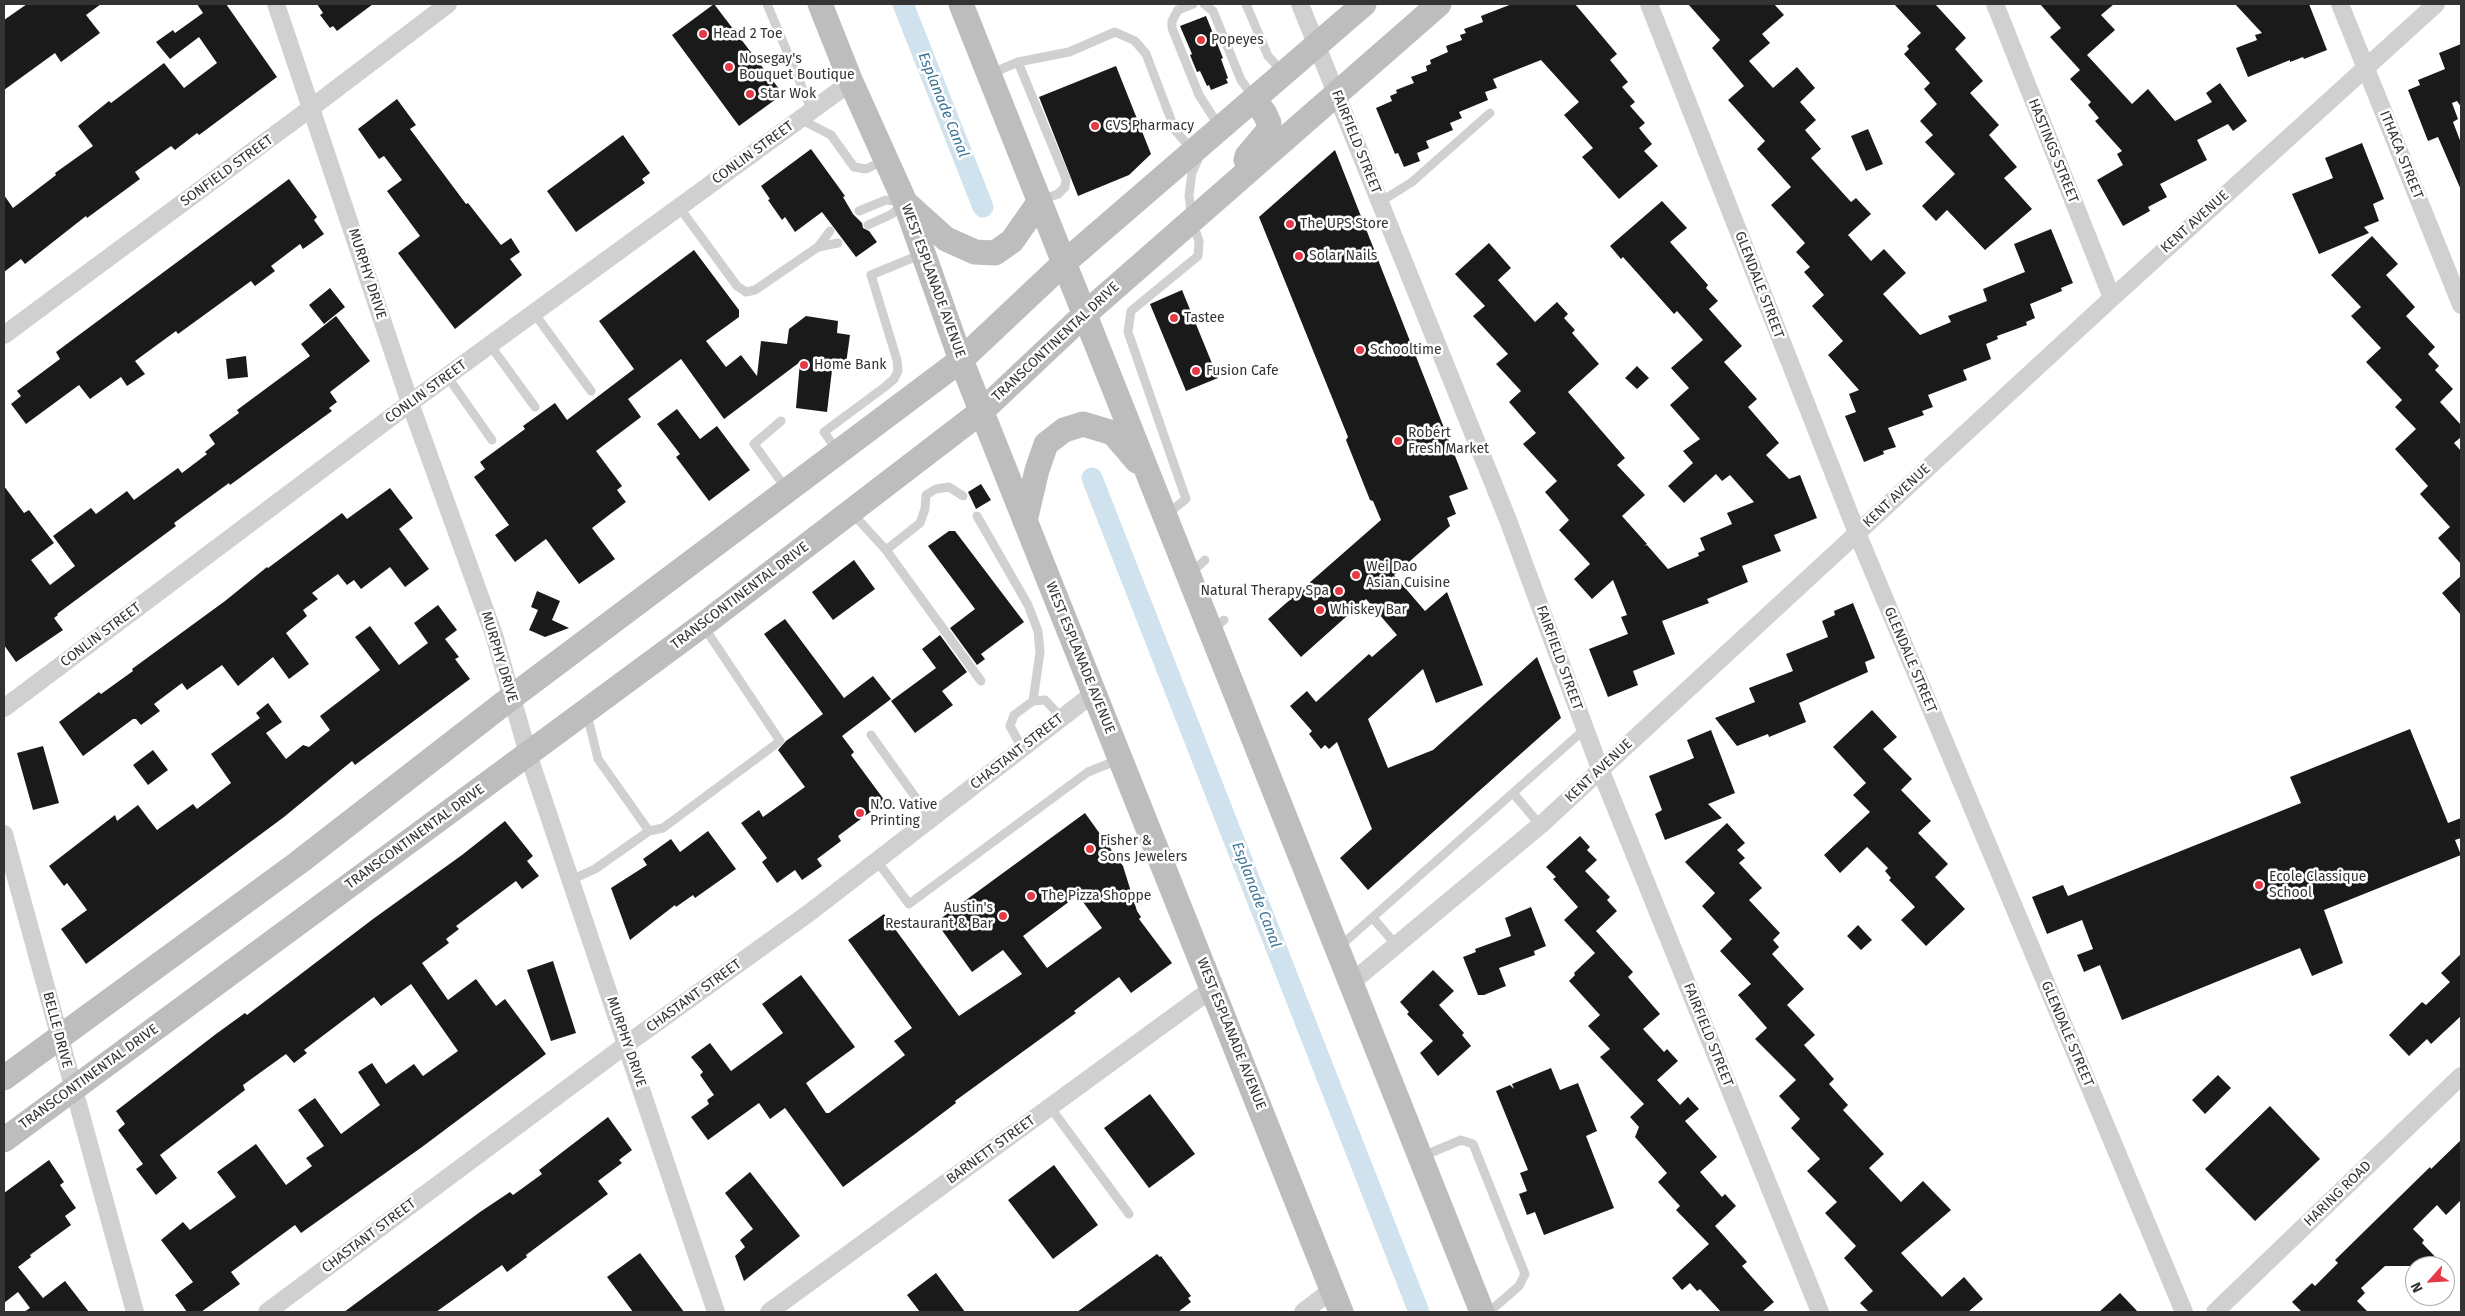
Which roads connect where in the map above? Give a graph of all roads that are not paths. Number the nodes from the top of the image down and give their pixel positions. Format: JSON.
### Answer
{"nodes":[{"id":1,"x":276,"y":4,"type":"edge"},
{"id":2,"x":448,"y":4,"type":"edge"},
{"id":3,"x":767,"y":4,"type":"edge"},
{"id":4,"x":820,"y":4,"type":"edge"},
{"id":5,"x":962,"y":4,"type":"edge"},
{"id":6,"x":1193,"y":4,"type":"edge"},
{"id":7,"x":1204,"y":4,"type":"edge"},
{"id":8,"x":1246,"y":4,"type":"edge"},
{"id":9,"x":1300,"y":4,"type":"edge"},
{"id":10,"x":1364,"y":4,"type":"edge"},
{"id":11,"x":1439,"y":4,"type":"edge"},
{"id":12,"x":1649,"y":4,"type":"edge"},
{"id":13,"x":1995,"y":4,"type":"edge"},
{"id":14,"x":2340,"y":4,"type":"edge"},
{"id":15,"x":2436,"y":4,"type":"edge"},
{"id":16,"x":1317,"y":45,"type":"junction"},
{"id":17,"x":1018,"y":62,"type":"junction"},
{"id":18,"x":2366,"y":67,"type":"junction"},
{"id":19,"x":1284,"y":73,"type":"junction"},
{"id":20,"x":989,"y":74,"type":"junction"},
{"id":21,"x":852,"y":82,"type":"junction"},
{"id":22,"x":1337,"y":95,"type":"junction"},
{"id":23,"x":1254,"y":99,"type":"junction"},
{"id":24,"x":311,"y":108,"type":"junction"},
{"id":25,"x":1490,"y":114,"type":"dead end"},
{"id":26,"x":806,"y":115,"type":"junction"},
{"id":27,"x":1207,"y":140,"type":"junction"},
{"id":28,"x":886,"y":159,"type":"junction"},
{"id":29,"x":1238,"y":184,"type":"junction"},
{"id":30,"x":1040,"y":201,"type":"junction"},
{"id":31,"x":905,"y":202,"type":"junction"},
{"id":32,"x":1380,"y":202,"type":"junction"},
{"id":33,"x":679,"y":207,"type":"junction"},
{"id":34,"x":859,"y":211,"type":"dead end"},
{"id":35,"x":1192,"y":221,"type":"junction"},
{"id":36,"x":868,"y":225,"type":"dead end"},
{"id":37,"x":830,"y":230,"type":"dead end"},
{"id":38,"x":838,"y":243,"type":"dead end"},
{"id":39,"x":818,"y":247,"type":"junction"},
{"id":40,"x":923,"y":253,"type":"junction"},
{"id":41,"x":1064,"y":262,"type":"junction"},
{"id":42,"x":2112,"y":298,"type":"junction"},
{"id":43,"x":2461,"y":305,"type":"edge"},
{"id":44,"x":534,"y":313,"type":"junction"},
{"id":45,"x":1085,"y":314,"type":"junction"},
{"id":46,"x":4,"y":336,"type":"edge"},
{"id":47,"x":490,"y":345,"type":"junction"},
{"id":48,"x":961,"y":360,"type":"junction"},
{"id":49,"x":447,"y":376,"type":"junction"},
{"id":50,"x":591,"y":391,"type":"dead end"},
{"id":51,"x":893,"y":395,"type":"junction"},
{"id":52,"x":410,"y":403,"type":"junction"},
{"id":53,"x":535,"y":407,"type":"dead end"},
{"id":54,"x":982,"y":411,"type":"junction"},
{"id":55,"x":781,"y":421,"type":"dead end"},
{"id":56,"x":492,"y":440,"type":"dead end"},
{"id":57,"x":1152,"y":478,"type":"junction"},
{"id":58,"x":787,"y":490,"type":"junction"},
{"id":59,"x":963,"y":496,"type":"dead end"},
{"id":60,"x":851,"y":512,"type":"junction"},
{"id":61,"x":1166,"y":515,"type":"junction"},
{"id":62,"x":977,"y":516,"type":"dead end"},
{"id":63,"x":1025,"y":521,"type":"junction"},
{"id":64,"x":1857,"y":533,"type":"junction"},
{"id":65,"x":886,"y":550,"type":"junction"},
{"id":66,"x":703,"y":625,"type":"junction"},
{"id":67,"x":981,"y":681,"type":"dead end"},
{"id":68,"x":1094,"y":692,"type":"junction"},
{"id":69,"x":512,"y":697,"type":"junction"},
{"id":70,"x":1033,"y":700,"type":"junction"},
{"id":71,"x":4,"y":708,"type":"edge"},
{"id":72,"x":586,"y":710,"type":"junction"},
{"id":73,"x":1062,"y":718,"type":"junction"},
{"id":74,"x":1585,"y":729,"type":"junction"},
{"id":75,"x":871,"y":735,"type":"dead end"},
{"id":76,"x":1022,"y":748,"type":"junction"},
{"id":77,"x":528,"y":754,"type":"junction"},
{"id":78,"x":1121,"y":759,"type":"junction"},
{"id":79,"x":1600,"y":769,"type":"junction"},
{"id":80,"x":1514,"y":793,"type":"junction"},
{"id":81,"x":931,"y":819,"type":"junction"},
{"id":82,"x":1540,"y":825,"type":"junction"},
{"id":83,"x":649,"y":831,"type":"junction"},
{"id":84,"x":4,"y":834,"type":"edge"},
{"id":85,"x":877,"y":860,"type":"junction"},
{"id":86,"x":571,"y":880,"type":"junction"},
{"id":87,"x":1373,"y":918,"type":"junction"},
{"id":88,"x":1396,"y":945,"type":"junction"},
{"id":89,"x":1338,"y":948,"type":"junction"},
{"id":90,"x":1352,"y":982,"type":"junction"},
{"id":91,"x":1213,"y":988,"type":"junction"},
{"id":92,"x":59,"y":1037,"type":"junction"},
{"id":93,"x":627,"y":1044,"type":"junction"},
{"id":94,"x":2461,"y":1076,"type":"edge"},
{"id":95,"x":4,"y":1078,"type":"edge"},
{"id":96,"x":73,"y":1089,"type":"junction"},
{"id":97,"x":1050,"y":1107,"type":"junction"},
{"id":98,"x":4,"y":1140,"type":"edge"},
{"id":99,"x":1420,"y":1156,"type":"junction"},
{"id":100,"x":1129,"y":1214,"type":"dead end"},
{"id":101,"x":1337,"y":1301,"type":"edge"},
{"id":102,"x":135,"y":1312,"type":"edge"},
{"id":103,"x":267,"y":1312,"type":"edge"},
{"id":104,"x":716,"y":1312,"type":"edge"},
{"id":105,"x":769,"y":1312,"type":"edge"},
{"id":106,"x":1303,"y":1312,"type":"edge"},
{"id":107,"x":1482,"y":1312,"type":"edge"},
{"id":108,"x":1490,"y":1312,"type":"edge"},
{"id":109,"x":1820,"y":1312,"type":"edge"},
{"id":110,"x":2184,"y":1312,"type":"edge"},
{"id":111,"x":2214,"y":1312,"type":"edge"}],
"edges":[{"from":1,"to":24,"type":"street","name":"MURPHY DRIVE"},
{"from":2,"to":24,"type":"street","name":"SONFIELD STREET"},
{"from":3,"to":26,"type":"lane"},
{"from":4,"to":21,"type":"street","name":"WEST ESPLANADE AVENUE"},
{"from":5,"to":20,"type":"street"},
{"from":6,"to":27,"type":"lane"},
{"from":7,"to":23,"type":"lane"},
{"from":8,"to":19,"type":"lane"},
{"from":9,"to":16,"type":"street","name":"FAIRFIELD STREET"},
{"from":10,"to":16,"type":"street"},
{"from":11,"to":22,"type":"street","name":"TRANSCONTINENTAL DRIVE"},
{"from":12,"to":64,"type":"street","name":"GLENDALE STREET"},
{"from":13,"to":42,"type":"street","name":"HASTINGS STREET"},
{"from":14,"to":18,"type":"street","name":"ITHACA STREET"},
{"from":15,"to":18,"type":"street","name":"KENT AVENUE"},
{"from":16,"to":19,"type":"street"},
{"from":16,"to":22,"type":"street","name":"FAIRFIELD STREET"},
{"from":17,"to":20,"type":"lane"},
{"from":17,"to":27,"type":"lane"},
{"from":17,"to":30,"type":"lane"},
{"from":18,"to":42,"type":"street","name":"KENT AVENUE"},
{"from":18,"to":43,"type":"street","name":"ITHACA STREET"},
{"from":19,"to":23,"type":"street"},
{"from":20,"to":30,"type":"street"},
{"from":21,"to":26,"type":"street","name":"CONLIN STREET"},
{"from":21,"to":28,"type":"street","name":"WEST ESPLANADE AVENUE"},
{"from":22,"to":29,"type":"street","name":"TRANSCONTINENTAL DRIVE"},
{"from":22,"to":32,"type":"street","name":"FAIRFIELD STREET"},
{"from":23,"to":27,"type":"street"},
{"from":23,"to":29,"type":"street"},
{"from":24,"to":46,"type":"street","name":"SONFIELD STREET"},
{"from":24,"to":52,"type":"street","name":"MURPHY DRIVE"},
{"from":25,"to":32,"type":"lane"},
{"from":26,"to":28,"type":"lane"},
{"from":26,"to":33,"type":"street","name":"CONLIN STREET"},
{"from":27,"to":35,"type":"lane"},
{"from":27,"to":41,"type":"street"},
{"from":28,"to":31,"type":"street","name":"WEST ESPLANADE AVENUE"},
{"from":29,"to":35,"type":"street","name":"TRANSCONTINENTAL DRIVE"},
{"from":30,"to":31,"type":"street"},
{"from":30,"to":41,"type":"street"},
{"from":31,"to":34,"type":"lane"},
{"from":31,"to":36,"type":"lane"},
{"from":31,"to":40,"type":"street","name":"WEST ESPLANADE AVENUE"},
{"from":32,"to":74,"type":"street","name":"FAIRFIELD STREET"},
{"from":33,"to":39,"type":"lane"},
{"from":33,"to":44,"type":"street","name":"CONLIN STREET"},
{"from":35,"to":45,"type":"street","name":"TRANSCONTINENTAL DRIVE"},
{"from":35,"to":61,"type":"lane"},
{"from":37,"to":39,"type":"lane"},
{"from":38,"to":39,"type":"lane"},
{"from":40,"to":48,"type":"street","name":"WEST ESPLANADE AVENUE"},
{"from":40,"to":51,"type":"lane"},
{"from":41,"to":45,"type":"street"},
{"from":41,"to":48,"type":"street"},
{"from":42,"to":64,"type":"street","name":"KENT AVENUE"},
{"from":44,"to":47,"type":"street","name":"CONLIN STREET"},
{"from":44,"to":50,"type":"lane"},
{"from":45,"to":54,"type":"street","name":"TRANSCONTINENTAL DRIVE"},
{"from":45,"to":57,"type":"street"},
{"from":47,"to":49,"type":"street","name":"CONLIN STREET"},
{"from":47,"to":53,"type":"lane"},
{"from":48,"to":51,"type":"street"},
{"from":48,"to":54,"type":"street","name":"WEST ESPLANADE AVENUE"},
{"from":49,"to":52,"type":"street","name":"CONLIN STREET"},
{"from":49,"to":56,"type":"lane"},
{"from":51,"to":58,"type":"street"},
{"from":52,"to":69,"type":"street","name":"MURPHY DRIVE"},
{"from":52,"to":71,"type":"street","name":"CONLIN STREET"},
{"from":54,"to":60,"type":"street","name":"TRANSCONTINENTAL DRIVE"},
{"from":54,"to":63,"type":"street","name":"WEST ESPLANADE AVENUE"},
{"from":55,"to":58,"type":"lane"},
{"from":57,"to":61,"type":"street"},
{"from":57,"to":63,"type":"street"},
{"from":58,"to":69,"type":"street"},
{"from":59,"to":65,"type":"lane"},
{"from":60,"to":65,"type":"lane"},
{"from":60,"to":66,"type":"street","name":"TRANSCONTINENTAL DRIVE"},
{"from":61,"to":89,"type":"street"},
{"from":62,"to":70,"type":"lane"},
{"from":63,"to":68,"type":"street","name":"WEST ESPLANADE AVENUE"},
{"from":64,"to":79,"type":"street","name":"KENT AVENUE"},
{"from":64,"to":110,"type":"street","name":"GLENDALE STREET"},
{"from":65,"to":67,"type":"lane"},
{"from":66,"to":72,"type":"street","name":"TRANSCONTINENTAL DRIVE"},
{"from":66,"to":83,"type":"lane"},
{"from":68,"to":73,"type":"street","name":"CHASTANT STREET"},
{"from":68,"to":78,"type":"street","name":"WEST ESPLANADE AVENUE"},
{"from":69,"to":77,"type":"street","name":"MURPHY DRIVE"},
{"from":69,"to":92,"type":"street"},
{"from":70,"to":73,"type":"lane"},
{"from":70,"to":76,"type":"lane"},
{"from":72,"to":77,"type":"street","name":"TRANSCONTINENTAL DRIVE"},
{"from":72,"to":83,"type":"lane"},
{"from":73,"to":76,"type":"street","name":"CHASTANT STREET"},
{"from":74,"to":79,"type":"street","name":"FAIRFIELD STREET"},
{"from":74,"to":80,"type":"lane"},
{"from":75,"to":81,"type":"lane"},
{"from":76,"to":81,"type":"street","name":"CHASTANT STREET"},
{"from":77,"to":86,"type":"street","name":"MURPHY DRIVE"},
{"from":77,"to":96,"type":"street","name":"TRANSCONTINENTAL DRIVE"},
{"from":78,"to":85,"type":"lane"},
{"from":78,"to":91,"type":"street","name":"WEST ESPLANADE AVENUE"},
{"from":79,"to":82,"type":"street","name":"KENT AVENUE"},
{"from":79,"to":109,"type":"street","name":"FAIRFIELD STREET"},
{"from":80,"to":82,"type":"lane"},
{"from":80,"to":87,"type":"lane"},
{"from":81,"to":85,"type":"street","name":"CHASTANT STREET"},
{"from":82,"to":88,"type":"street","name":"KENT AVENUE"},
{"from":83,"to":86,"type":"lane"},
{"from":84,"to":92,"type":"street","name":"BELLE DRIVE"},
{"from":85,"to":93,"type":"street","name":"CHASTANT STREET"},
{"from":86,"to":93,"type":"street","name":"MURPHY DRIVE"},
{"from":87,"to":88,"type":"lane"},
{"from":87,"to":89,"type":"lane"},
{"from":88,"to":90,"type":"street","name":"KENT AVENUE"},
{"from":89,"to":90,"type":"street"},
{"from":90,"to":99,"type":"street"},
{"from":91,"to":97,"type":"street","name":"BARNETT STREET"},
{"from":91,"to":101,"type":"street","name":"WEST ESPLANADE AVENUE"},
{"from":92,"to":95,"type":"street"},
{"from":92,"to":96,"type":"street","name":"BELLE DRIVE"},
{"from":93,"to":103,"type":"street","name":"CHASTANT STREET"},
{"from":93,"to":104,"type":"street","name":"MURPHY DRIVE"},
{"from":94,"to":111,"type":"street","name":"HARING ROAD"},
{"from":96,"to":98,"type":"street","name":"TRANSCONTINENTAL DRIVE"},
{"from":96,"to":102,"type":"street","name":"BELLE DRIVE"},
{"from":97,"to":100,"type":"lane"},
{"from":97,"to":105,"type":"street","name":"BARNETT STREET"},
{"from":99,"to":107,"type":"street"},
{"from":99,"to":108,"type":"lane"},
{"from":101,"to":106,"type":"street"}]}
